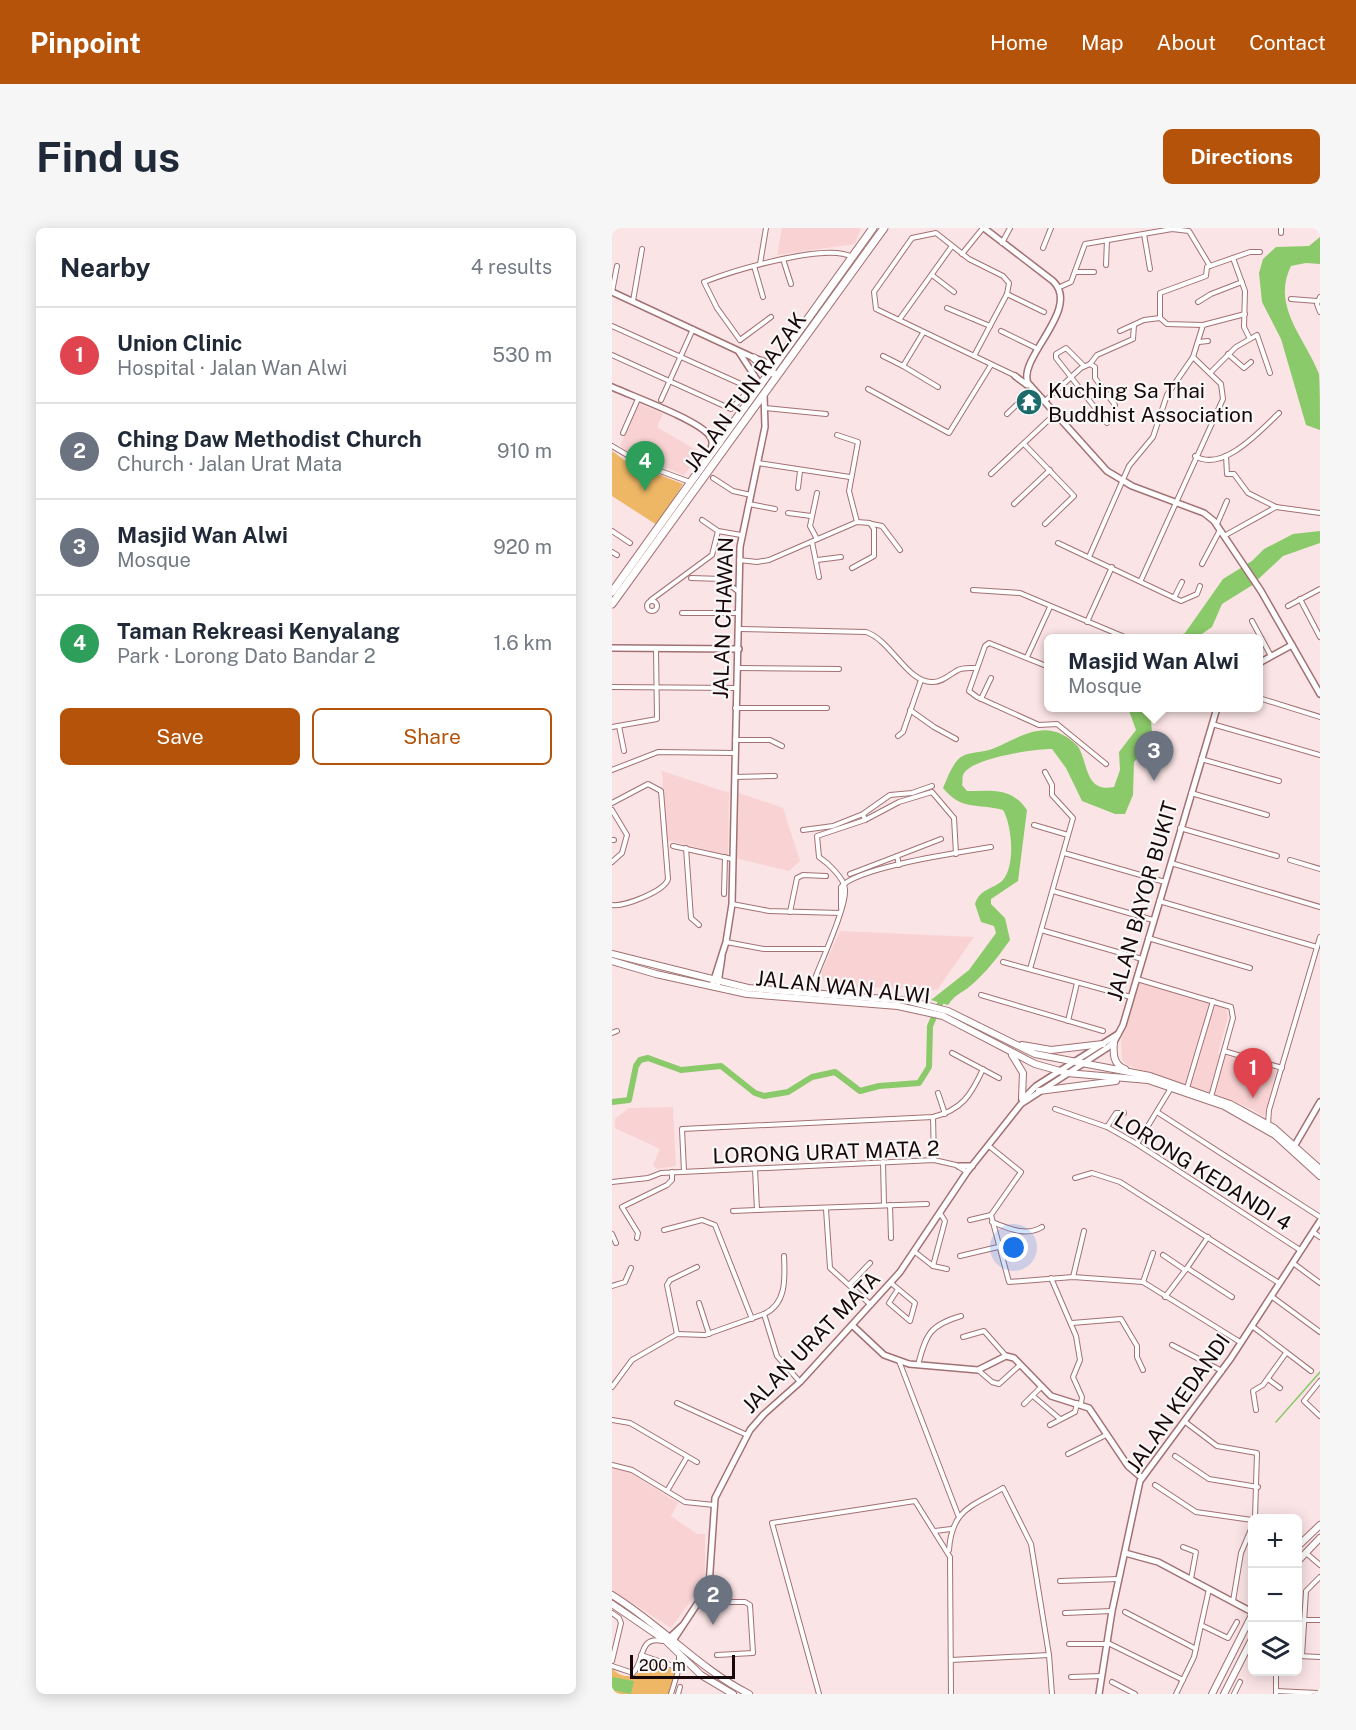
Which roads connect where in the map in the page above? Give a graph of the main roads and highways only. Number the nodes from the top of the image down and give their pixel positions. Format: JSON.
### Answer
{"nodes":[{"id":1,"x":872,"y":229,"type":"edge"},
{"id":2,"x":884,"y":229,"type":"edge"},
{"id":3,"x":750,"y":358,"type":"road end"},
{"id":4,"x":771,"y":371,"type":"junction"},
{"id":5,"x":773,"y":380,"type":"junction"},
{"id":6,"x":761,"y":387,"type":"junction"},
{"id":7,"x":757,"y":402,"type":"junction"},
{"id":8,"x":708,"y":434,"type":"road end"},
{"id":9,"x":719,"y":443,"type":"junction"},
{"id":10,"x":612,"y":592,"type":"edge"},
{"id":11,"x":612,"y":604,"type":"edge"},
{"id":12,"x":612,"y":954,"type":"edge"},
{"id":13,"x":612,"y":961,"type":"edge"},
{"id":14,"x":715,"y":984,"type":"junction"},
{"id":15,"x":917,"y":1006,"type":"junction"},
{"id":16,"x":945,"y":1013,"type":"junction"},
{"id":17,"x":1114,"y":1042,"type":"road end"},
{"id":18,"x":1013,"y":1043,"type":"junction"},
{"id":19,"x":1103,"y":1044,"type":"road end"},
{"id":20,"x":1007,"y":1049,"type":"junction"},
{"id":21,"x":1137,"y":1074,"type":"junction"},
{"id":22,"x":1122,"y":1079,"type":"junction"},
{"id":23,"x":1039,"y":1092,"type":"road end"},
{"id":24,"x":1022,"y":1101,"type":"road end"},
{"id":25,"x":1320,"y":1169,"type":"edge"},
{"id":26,"x":1320,"y":1176,"type":"edge"},
{"id":27,"x":1320,"y":1525,"type":"edge"},
{"id":28,"x":1320,"y":1538,"type":"edge"},
{"id":29,"x":1302,"y":1542,"type":"edge"},
{"id":30,"x":1302,"y":1552,"type":"edge"},
{"id":31,"x":1306,"y":1552,"type":"junction"},
{"id":32,"x":1302,"y":1556,"type":"edge"},
{"id":33,"x":612,"y":1595,"type":"edge"},
{"id":34,"x":612,"y":1604,"type":"edge"},
{"id":35,"x":1248,"y":1621,"type":"edge"},
{"id":36,"x":670,"y":1640,"type":"junction"},
{"id":37,"x":1248,"y":1652,"type":"edge"},
{"id":38,"x":1248,"y":1654,"type":"edge"},
{"id":39,"x":1222,"y":1675,"type":"junction"},
{"id":40,"x":733,"y":1694,"type":"edge"},
{"id":41,"x":749,"y":1694,"type":"edge"},
{"id":42,"x":1212,"y":1694,"type":"edge"},
{"id":43,"x":1224,"y":1694,"type":"edge"}],
"edges":[{"from":1,"to":4,"type":"highway","name":"JALAN TUN RAZAK"},
{"from":2,"to":5,"type":"highway","name":"JALAN TUN RAZAK"},
{"from":3,"to":4,"type":"highway"},
{"from":4,"to":5,"type":"highway"},
{"from":4,"to":6,"type":"highway","name":"JALAN TUN RAZAK"},
{"from":5,"to":6,"type":"highway","name":"JALAN TUN RAZAK"},
{"from":6,"to":7,"type":"highway","name":"JALAN TUN RAZAK"},
{"from":6,"to":9,"type":"highway","name":"JALAN TUN RAZAK"},
{"from":7,"to":9,"type":"highway"},
{"from":7,"to":11,"type":"highway","name":"JALAN TUN RAZAK"},
{"from":8,"to":9,"type":"highway"},
{"from":9,"to":10,"type":"highway","name":"JALAN TUN RAZAK"},
{"from":12,"to":14,"type":"main road","name":"JALAN WAN ALWI"},
{"from":13,"to":14,"type":"main road","name":"JALAN WAN ALWI"},
{"from":14,"to":15,"type":"main road","name":"JALAN WAN ALWI"},
{"from":14,"to":15,"type":"main road","name":"JALAN WAN ALWI"},
{"from":15,"to":16,"type":"main road","name":"JALAN WAN ALWI"},
{"from":16,"to":18,"type":"main road","name":"JALAN WAN ALWI"},
{"from":16,"to":20,"type":"main road","name":"JALAN WAN ALWI"},
{"from":17,"to":21,"type":"main road"},
{"from":18,"to":19,"type":"main road"},
{"from":18,"to":21,"type":"main road","name":"JALAN WAN ALWI"},
{"from":20,"to":22,"type":"main road","name":"JALAN WAN ALWI"},
{"from":20,"to":24,"type":"main road"},
{"from":21,"to":25,"type":"main road","name":"JALAN WAN ALWI"},
{"from":22,"to":23,"type":"main road"},
{"from":22,"to":26,"type":"main road","name":"JALAN WAN ALWI"},
{"from":27,"to":29,"type":"main road"},
{"from":28,"to":31,"type":"main road"},
{"from":30,"to":31,"type":"main road"},
{"from":31,"to":32,"type":"main road"},
{"from":33,"to":36,"type":"main road"},
{"from":34,"to":36,"type":"main road"},
{"from":35,"to":39,"type":"main road"},
{"from":36,"to":40,"type":"main road"},
{"from":36,"to":41,"type":"main road"},
{"from":37,"to":39,"type":"main road"},
{"from":38,"to":43,"type":"main road"},
{"from":39,"to":42,"type":"main road"}]}
